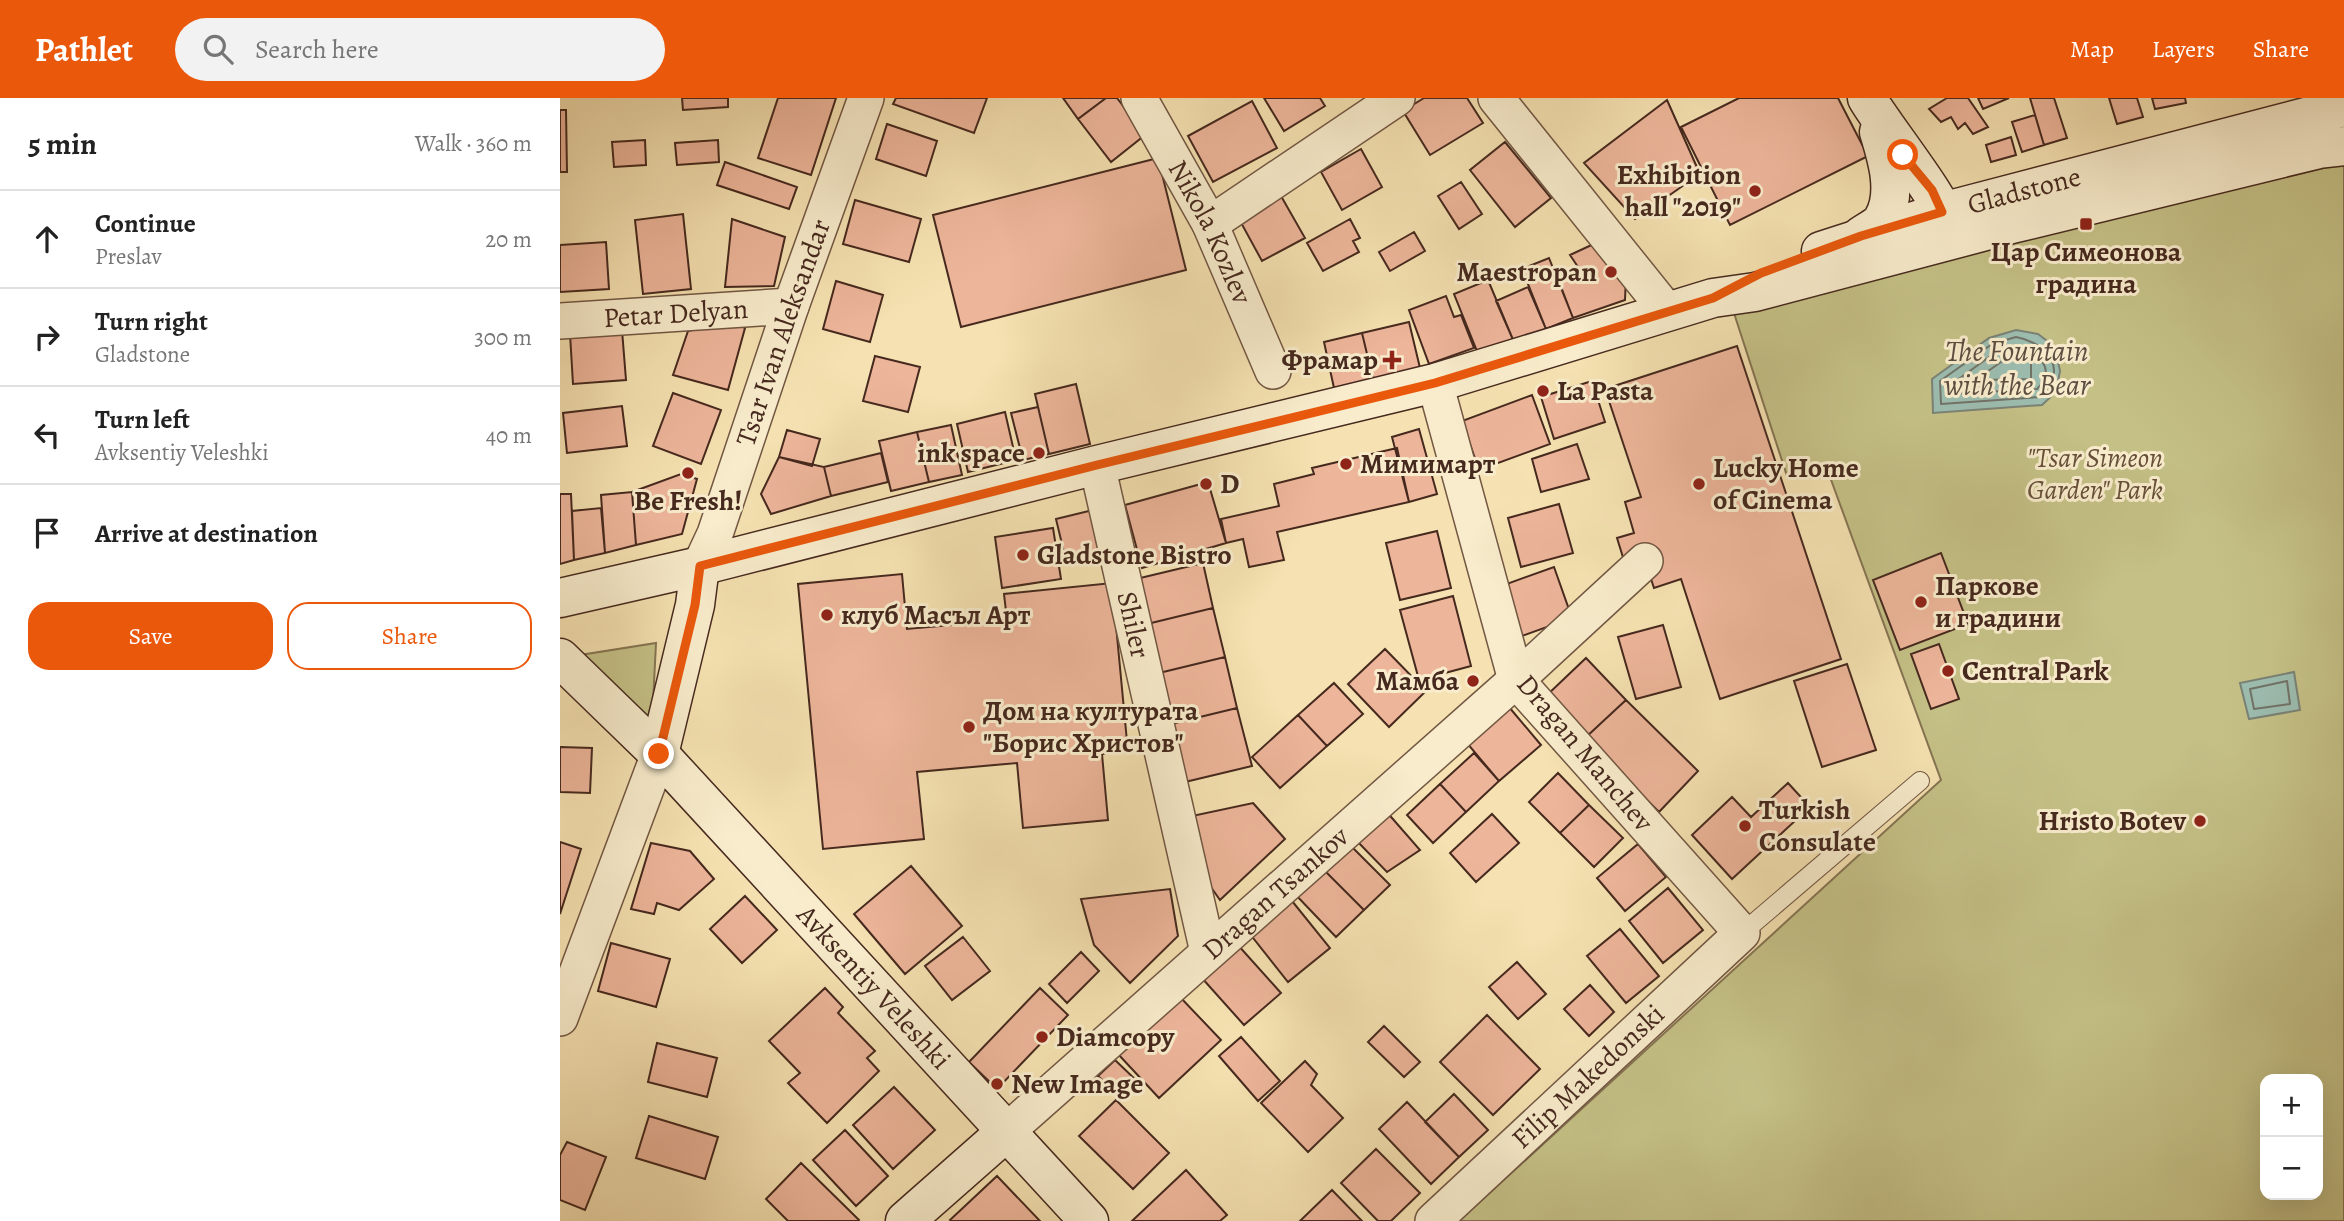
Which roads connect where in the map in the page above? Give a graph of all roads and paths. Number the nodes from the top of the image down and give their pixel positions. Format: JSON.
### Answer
{"nodes":[{"id":1,"x":866,"y":98,"type":"edge"},
{"id":2,"x":1139,"y":98,"type":"edge"},
{"id":3,"x":1398,"y":98,"type":"edge"},
{"id":4,"x":1496,"y":98,"type":"edge"},
{"id":5,"x":1870,"y":104,"type":"edge"},
{"id":6,"x":2344,"y":107,"type":"edge"},
{"id":7,"x":2344,"y":146,"type":"edge"},
{"id":8,"x":1210,"y":225,"type":"junction"},
{"id":9,"x":1938,"y":228,"type":"junction"},
{"id":10,"x":1861,"y":236,"type":"junction"},
{"id":11,"x":1713,"y":298,"type":"junction"},
{"id":12,"x":791,"y":306,"type":"junction"},
{"id":13,"x":1667,"y":311,"type":"junction"},
{"id":14,"x":560,"y":321,"type":"edge"},
{"id":15,"x":1273,"y":371,"type":"dead end"},
{"id":16,"x":1435,"y":383,"type":"junction"},
{"id":17,"x":1097,"y":465,"type":"junction"},
{"id":18,"x":1645,"y":561,"type":"dead end"},
{"id":19,"x":700,"y":566,"type":"junction"},
{"id":20,"x":560,"y":598,"type":"edge"},
{"id":21,"x":560,"y":658,"type":"edge"},
{"id":22,"x":1516,"y":680,"type":"junction"},
{"id":23,"x":659,"y":754,"type":"junction"},
{"id":24,"x":1920,"y":781,"type":"dead end"},
{"id":25,"x":1742,"y":933,"type":"junction"},
{"id":26,"x":1208,"y":951,"type":"junction"},
{"id":27,"x":560,"y":1018,"type":"edge"},
{"id":28,"x":1006,"y":1132,"type":"junction"},
{"id":29,"x":905,"y":1221,"type":"edge"},
{"id":30,"x":1089,"y":1221,"type":"edge"},
{"id":31,"x":1433,"y":1221,"type":"edge"}],
"edges":[{"from":1,"to":12,"type":"street","name":"Tsar Ivan Aleksandar"},
{"from":2,"to":8,"type":"street","name":"Nikola Kozlev"},
{"from":3,"to":8,"type":"street"},
{"from":4,"to":13,"type":"street"},
{"from":5,"to":9,"type":"main road"},
{"from":5,"to":10,"type":"main road"},
{"from":6,"to":9,"type":"main road","name":"Gladstone"},
{"from":7,"to":9,"type":"main road","name":"Gladstone"},
{"from":8,"to":15,"type":"street","name":"Nikola Kozlev"},
{"from":9,"to":10,"type":"main road","name":"Gladstone"},
{"from":9,"to":11,"type":"main road","name":"Gladstone"},
{"from":10,"to":11,"type":"main road","name":"Gladstone"},
{"from":11,"to":13,"type":"main road","name":"Gladstone"},
{"from":12,"to":14,"type":"street","name":"Petar Delyan"},
{"from":12,"to":19,"type":"street","name":"Tsar Ivan Aleksandar"},
{"from":13,"to":16,"type":"main road","name":"Gladstone"},
{"from":16,"to":17,"type":"main road","name":"Gladstone"},
{"from":16,"to":22,"type":"street","name":"Dragan Manchev"},
{"from":17,"to":19,"type":"main road","name":"Gladstone"},
{"from":17,"to":26,"type":"street","name":"Shiler"},
{"from":18,"to":22,"type":"street","name":"Dragan Tsankov"},
{"from":19,"to":20,"type":"main road","name":"Gladstone"},
{"from":19,"to":23,"type":"main road"},
{"from":21,"to":23,"type":"main road","name":"Avksentiy Veleshki"},
{"from":22,"to":25,"type":"street","name":"Dragan Manchev"},
{"from":22,"to":26,"type":"street","name":"Dragan Tsankov"},
{"from":23,"to":27,"type":"street"},
{"from":23,"to":28,"type":"main road","name":"Avksentiy Veleshki"},
{"from":24,"to":25,"type":"lane"},
{"from":25,"to":31,"type":"street","name":"Filip Makedonski"},
{"from":26,"to":28,"type":"street","name":"Dragan Tsankov"},
{"from":28,"to":29,"type":"main road","name":"Dragan Tsankov"},
{"from":28,"to":30,"type":"main road","name":"Avksentiy Veleshki"}]}
